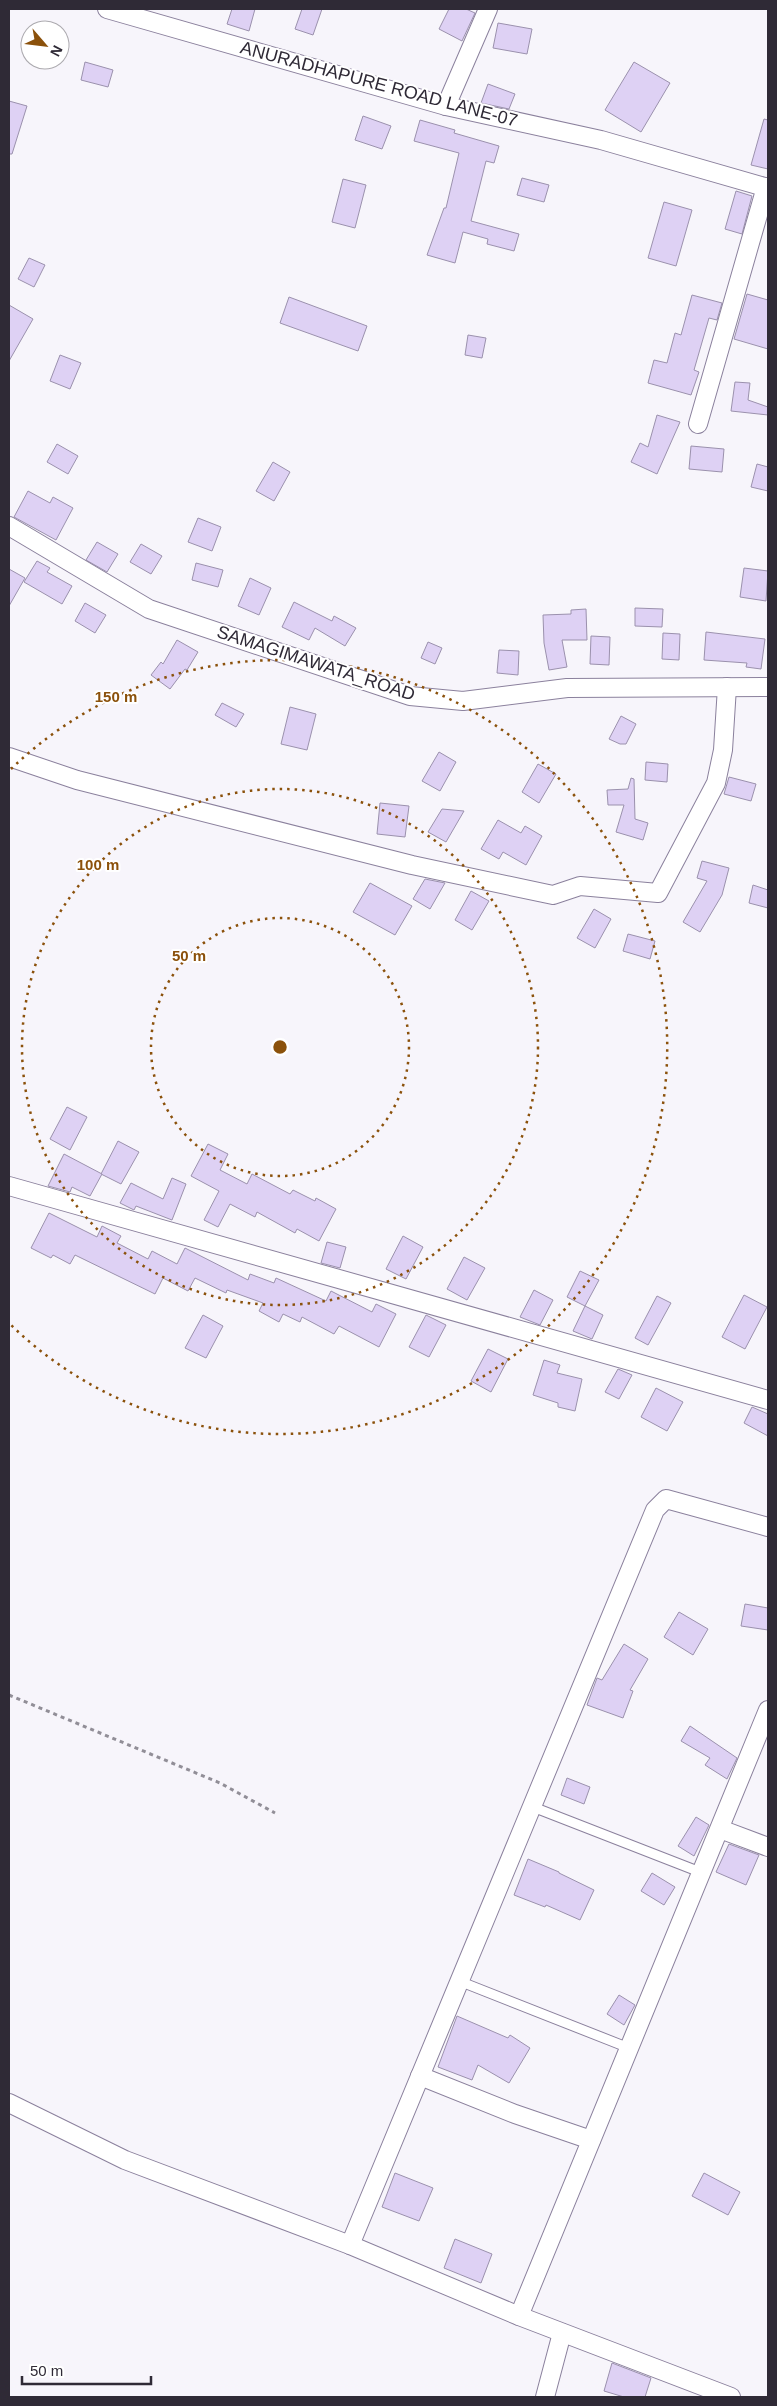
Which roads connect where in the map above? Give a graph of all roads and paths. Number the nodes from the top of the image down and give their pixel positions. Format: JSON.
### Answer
{"nodes":[{"id":1,"x":107,"y":9,"type":"edge"},
{"id":2,"x":488,"y":9,"type":"edge"},
{"id":3,"x":446,"y":106,"type":"junction"},
{"id":4,"x":767,"y":188,"type":"edge"},
{"id":5,"x":698,"y":424,"type":"dead end"},
{"id":6,"x":9,"y":526,"type":"edge"},
{"id":7,"x":728,"y":687,"type":"junction"},
{"id":8,"x":768,"y":687,"type":"edge"},
{"id":9,"x":9,"y":757,"type":"edge"},
{"id":10,"x":9,"y":1186,"type":"edge"},
{"id":11,"x":768,"y":1400,"type":"edge"},
{"id":12,"x":768,"y":1527,"type":"edge"},
{"id":13,"x":9,"y":1695,"type":"edge"},
{"id":14,"x":768,"y":1710,"type":"edge"},
{"id":15,"x":763,"y":1743,"type":"edge"},
{"id":16,"x":533,"y":1808,"type":"junction"},
{"id":17,"x":275,"y":1813,"type":"dead end"},
{"id":18,"x":720,"y":1829,"type":"junction"},
{"id":19,"x":768,"y":1847,"type":"edge"},
{"id":20,"x":700,"y":1872,"type":"junction"},
{"id":21,"x":459,"y":1981,"type":"junction"},
{"id":22,"x":629,"y":2048,"type":"junction"},
{"id":23,"x":420,"y":2076,"type":"junction"},
{"id":24,"x":9,"y":2103,"type":"edge"},
{"id":25,"x":591,"y":2140,"type":"junction"},
{"id":26,"x":350,"y":2245,"type":"junction"},
{"id":27,"x":518,"y":2316,"type":"junction"},
{"id":28,"x":562,"y":2333,"type":"junction"},
{"id":29,"x":545,"y":2397,"type":"edge"},
{"id":30,"x":731,"y":2397,"type":"edge"}],
"edges":[{"from":1,"to":3,"type":"street","name":"ANURADHAPURE ROAD LANE-07"},
{"from":2,"to":3,"type":"street"},
{"from":3,"to":4,"type":"street","name":"ANURADHAPURE ROAD LANE-07"},
{"from":4,"to":5,"type":"street"},
{"from":6,"to":7,"type":"street","name":"SAMAGIMAWATA_ROAD"},
{"from":7,"to":8,"type":"street","name":"SAMAGIMAWATA_ROAD"},
{"from":7,"to":9,"type":"street"},
{"from":10,"to":11,"type":"street"},
{"from":12,"to":16,"type":"street"},
{"from":13,"to":17,"type":"path"},
{"from":14,"to":15,"type":"street"},
{"from":15,"to":18,"type":"street"},
{"from":16,"to":20,"type":"lane"},
{"from":16,"to":21,"type":"street"},
{"from":18,"to":19,"type":"street"},
{"from":18,"to":20,"type":"street"},
{"from":20,"to":22,"type":"street"},
{"from":21,"to":22,"type":"lane"},
{"from":21,"to":23,"type":"street"},
{"from":22,"to":25,"type":"street"},
{"from":23,"to":25,"type":"street"},
{"from":23,"to":26,"type":"street"},
{"from":24,"to":26,"type":"street"},
{"from":25,"to":27,"type":"street"},
{"from":26,"to":27,"type":"street"},
{"from":27,"to":28,"type":"street"},
{"from":28,"to":29,"type":"street"},
{"from":28,"to":30,"type":"street"}]}
